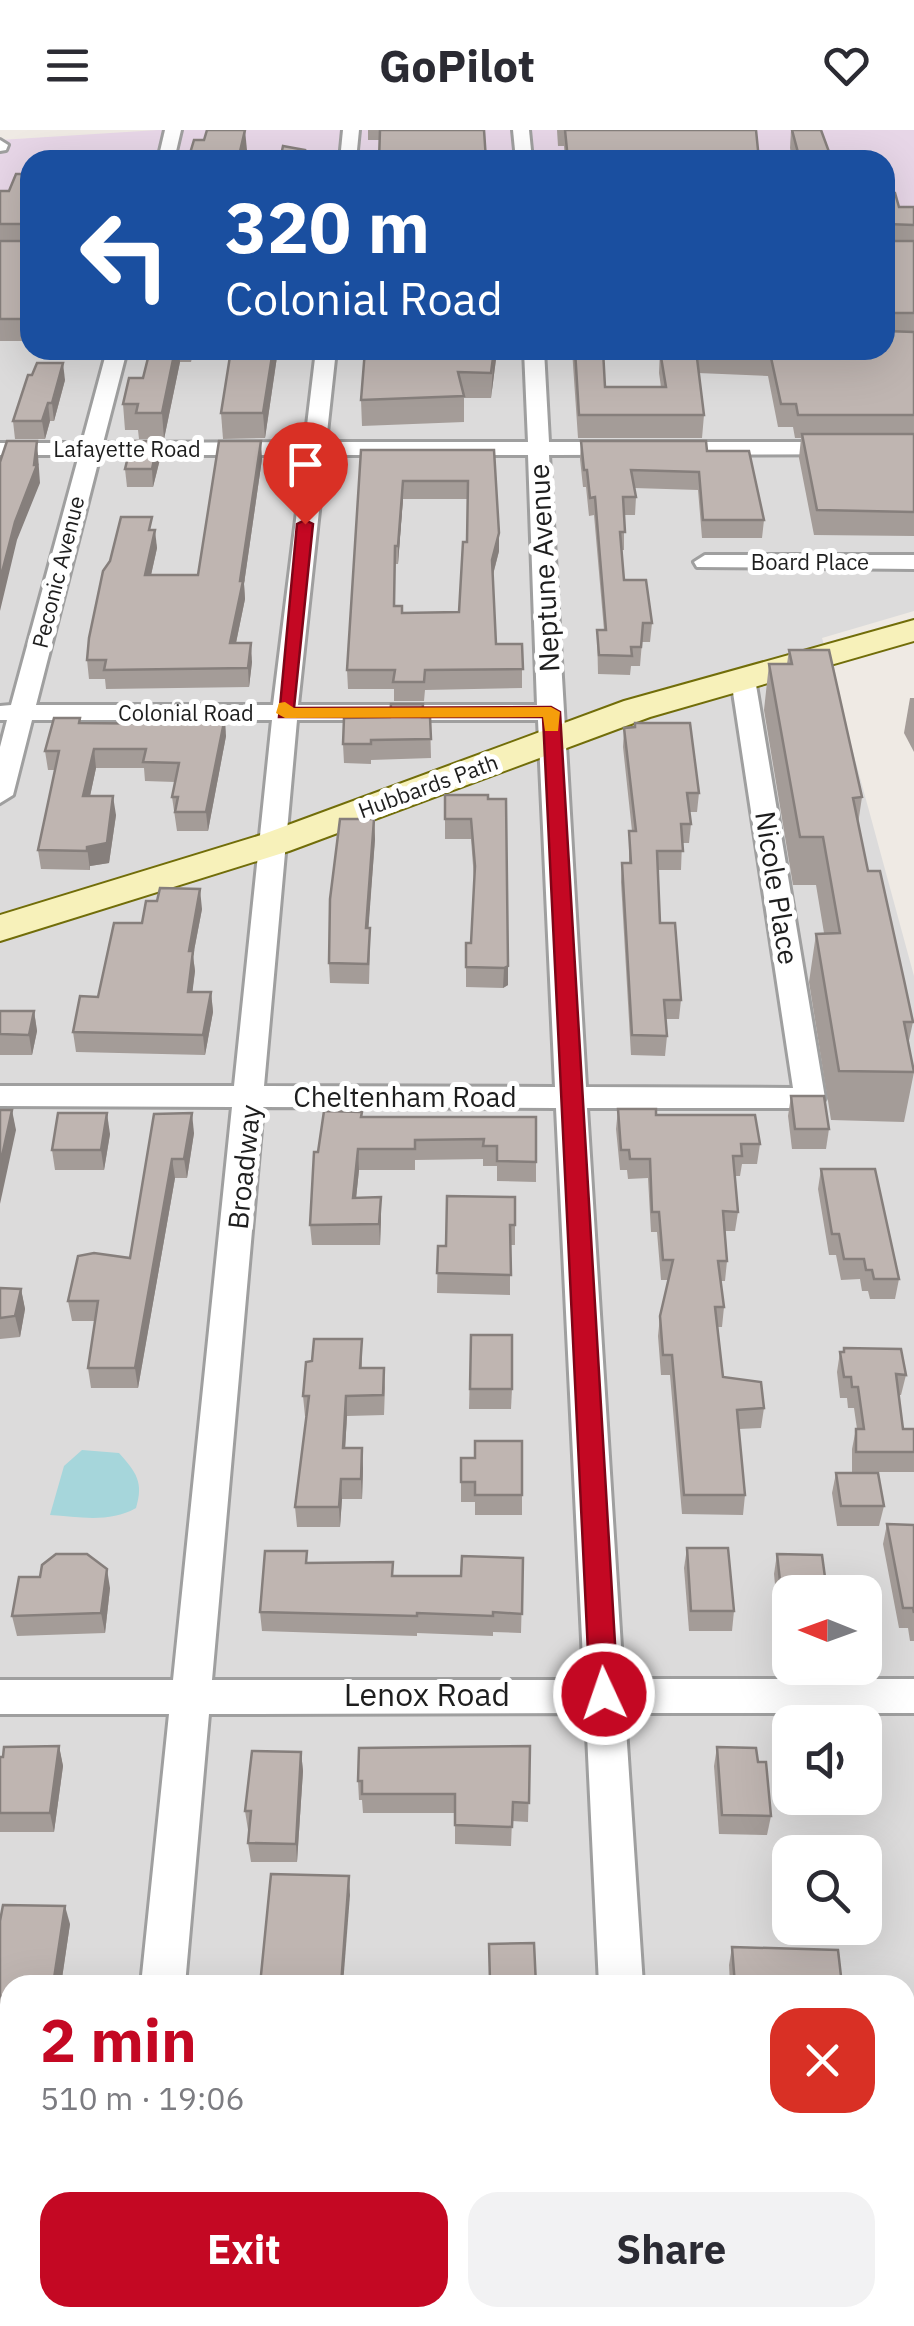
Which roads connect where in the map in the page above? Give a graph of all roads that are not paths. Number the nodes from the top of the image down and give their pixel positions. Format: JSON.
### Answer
{"nodes":[{"id":1,"x":114,"y":360,"type":"edge"},
{"id":2,"x":325,"y":360,"type":"edge"},
{"id":3,"x":534,"y":360,"type":"edge"},
{"id":4,"x":914,"y":448,"type":"edge"},
{"id":5,"x":0,"y":449,"type":"edge"},
{"id":6,"x":90,"y":449,"type":"junction"},
{"id":7,"x":313,"y":449,"type":"junction"},
{"id":8,"x":538,"y":450,"type":"junction"},
{"id":9,"x":705,"y":562,"type":"dead end"},
{"id":10,"x":914,"y":562,"type":"edge"},
{"id":11,"x":914,"y":630,"type":"edge"},
{"id":12,"x":743,"y":679,"type":"junction"},
{"id":13,"x":11,"y":713,"type":"edge"},
{"id":14,"x":285,"y":713,"type":"junction"},
{"id":15,"x":551,"y":727,"type":"junction"},
{"id":16,"x":0,"y":795,"type":"edge"},
{"id":17,"x":275,"y":843,"type":"junction"},
{"id":18,"x":0,"y":928,"type":"edge"},
{"id":19,"x":0,"y":1096,"type":"edge"},
{"id":20,"x":570,"y":1096,"type":"junction"},
{"id":21,"x":251,"y":1098,"type":"junction"},
{"id":22,"x":810,"y":1098,"type":"joint"},
{"id":23,"x":604,"y":1694,"type":"junction"},
{"id":24,"x":0,"y":1696,"type":"edge"},
{"id":25,"x":192,"y":1696,"type":"junction"},
{"id":26,"x":914,"y":1696,"type":"edge"},
{"id":27,"x":165,"y":1975,"type":"edge"},
{"id":28,"x":619,"y":1975,"type":"edge"}],
"edges":[{"from":1,"to":6,"type":"street","name":"Peconic Avenue"},
{"from":2,"to":7,"type":"street","name":"Broadway"},
{"from":3,"to":8,"type":"street","name":"Neptune Avenue"},
{"from":4,"to":8,"type":"street","name":"Lafayette Road"},
{"from":5,"to":6,"type":"street","name":"Lafayette Road"},
{"from":6,"to":7,"type":"street","name":"Lafayette Road"},
{"from":6,"to":13,"type":"street","name":"Peconic Avenue"},
{"from":7,"to":8,"type":"street","name":"Lafayette Road"},
{"from":7,"to":14,"type":"street","name":"Broadway"},
{"from":8,"to":15,"type":"street","name":"Neptune Avenue"},
{"from":9,"to":10,"type":"street","name":"Board Place"},
{"from":11,"to":12,"type":"street","name":"Hubbards Path"},
{"from":12,"to":15,"type":"street","name":"Hubbards Path"},
{"from":12,"to":22,"type":"street","name":"Nicole Place"},
{"from":13,"to":14,"type":"street","name":"Colonial Road"},
{"from":13,"to":16,"type":"street","name":"Peconic Avenue"},
{"from":14,"to":15,"type":"street","name":"Colonial Road"},
{"from":14,"to":17,"type":"street","name":"Broadway"},
{"from":15,"to":17,"type":"street","name":"Hubbards Path"},
{"from":15,"to":20,"type":"street","name":"Neptune Avenue"},
{"from":17,"to":18,"type":"street","name":"Hubbards Path"},
{"from":17,"to":21,"type":"street","name":"Broadway"},
{"from":19,"to":21,"type":"street","name":"Cheltenham Road"},
{"from":20,"to":21,"type":"street","name":"Cheltenham Road"},
{"from":20,"to":22,"type":"street","name":"Cheltenham Road"},
{"from":20,"to":23,"type":"street","name":"Neptune Avenue"},
{"from":21,"to":25,"type":"street","name":"Broadway"},
{"from":23,"to":25,"type":"street","name":"Lenox Road"},
{"from":23,"to":26,"type":"street","name":"Lenox Road"},
{"from":23,"to":28,"type":"street","name":"Neptune Avenue"},
{"from":24,"to":25,"type":"street","name":"Lenox Road"},
{"from":25,"to":27,"type":"street","name":"Broadway"}]}
